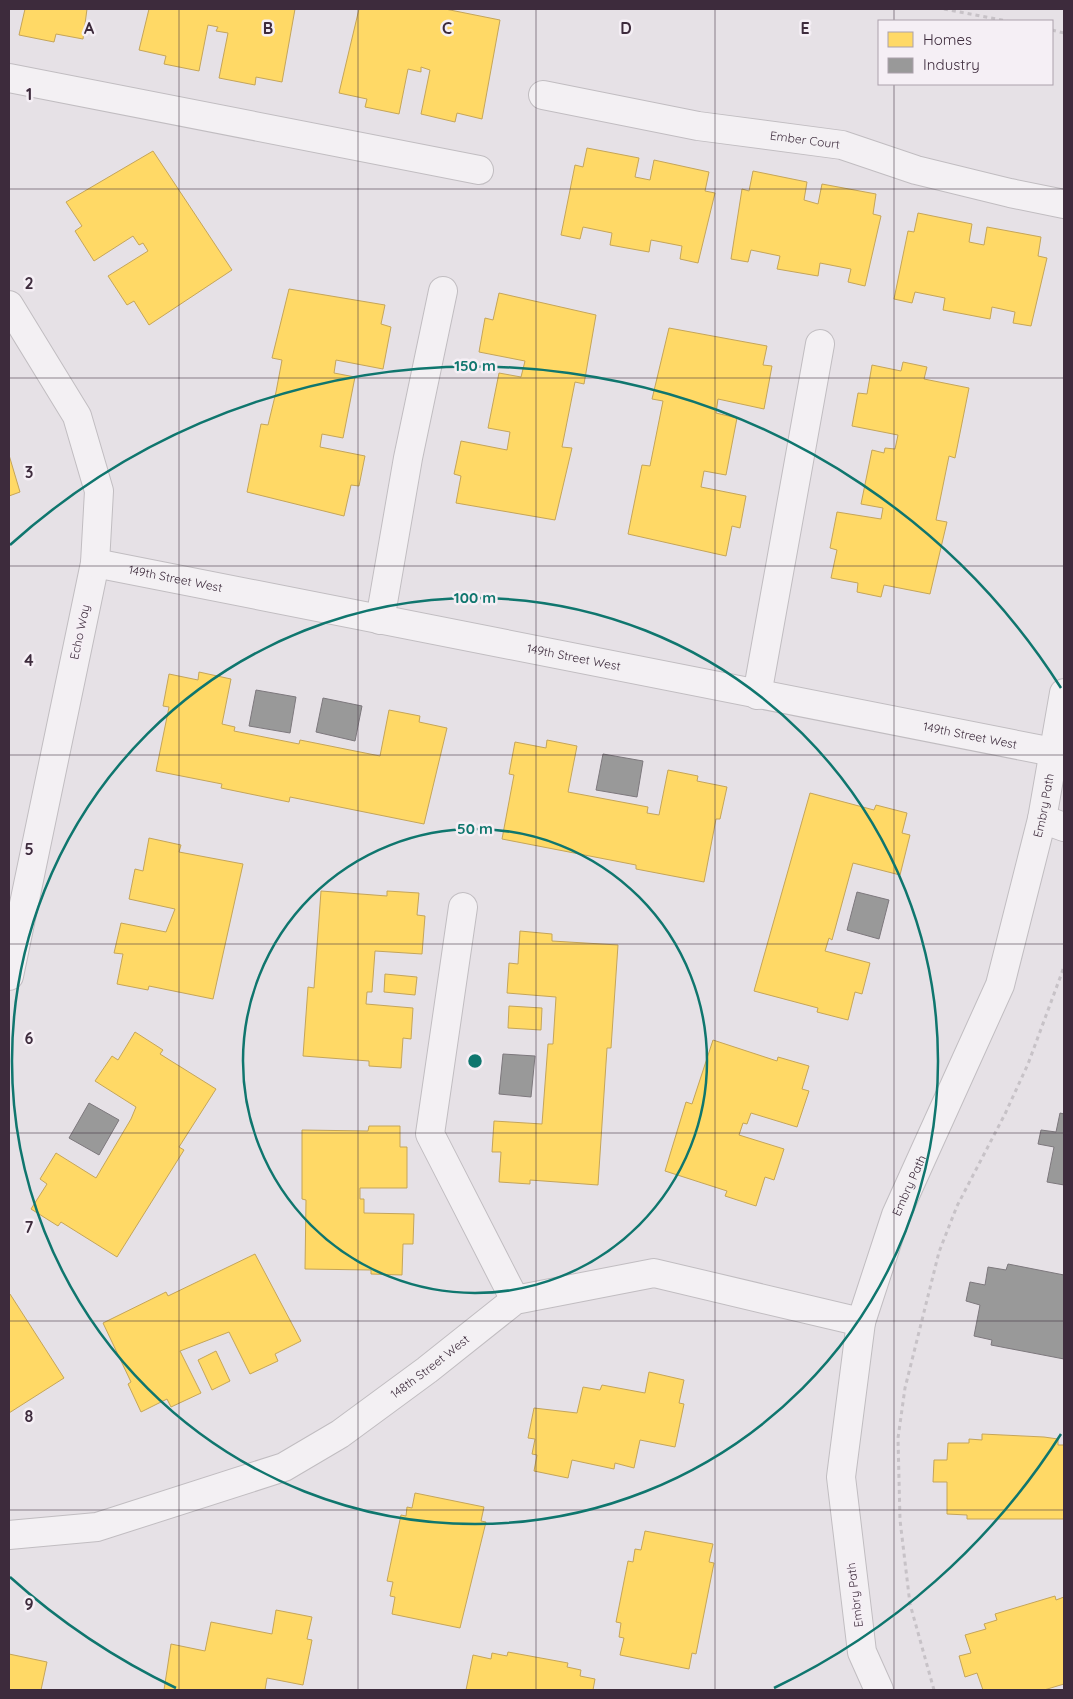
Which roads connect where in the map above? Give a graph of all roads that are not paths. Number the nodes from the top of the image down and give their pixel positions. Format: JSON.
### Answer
{"nodes":[{"id":1,"x":9,"y":78,"type":"edge"},
{"id":2,"x":543,"y":95,"type":"dead end"},
{"id":3,"x":479,"y":170,"type":"dead end"},
{"id":4,"x":1064,"y":204,"type":"edge"},
{"id":5,"x":443,"y":291,"type":"dead end"},
{"id":6,"x":9,"y":305,"type":"edge"},
{"id":7,"x":820,"y":344,"type":"dead end"},
{"id":8,"x":95,"y":564,"type":"junction"},
{"id":9,"x":380,"y":620,"type":"junction"},
{"id":10,"x":1064,"y":693,"type":"edge"},
{"id":11,"x":757,"y":695,"type":"junction"},
{"id":12,"x":1058,"y":754,"type":"edge"},
{"id":13,"x":1053,"y":823,"type":"edge"},
{"id":14,"x":463,"y":907,"type":"dead end"},
{"id":15,"x":9,"y":976,"type":"edge"},
{"id":16,"x":515,"y":1300,"type":"junction"},
{"id":17,"x":861,"y":1322,"type":"junction"},
{"id":18,"x":9,"y":1535,"type":"edge"},
{"id":19,"x":879,"y":1690,"type":"edge"}],
"edges":[{"from":1,"to":3,"type":"street"},
{"from":2,"to":4,"type":"street","name":"Ember Court"},
{"from":5,"to":9,"type":"street"},
{"from":6,"to":8,"type":"street","name":"Echo Way"},
{"from":7,"to":11,"type":"street"},
{"from":8,"to":9,"type":"street","name":"149th Street West"},
{"from":8,"to":15,"type":"street","name":"Echo Way"},
{"from":9,"to":11,"type":"street","name":"149th Street West"},
{"from":10,"to":12,"type":"street","name":"Embry Path"},
{"from":11,"to":12,"type":"street","name":"149th Street West"},
{"from":12,"to":13,"type":"street","name":"Embry Path"},
{"from":13,"to":17,"type":"street","name":"Embry Path"},
{"from":14,"to":16,"type":"street"},
{"from":16,"to":17,"type":"street","name":"148th Street West"},
{"from":16,"to":18,"type":"street","name":"148th Street West"},
{"from":17,"to":19,"type":"street","name":"Embry Path"}]}
